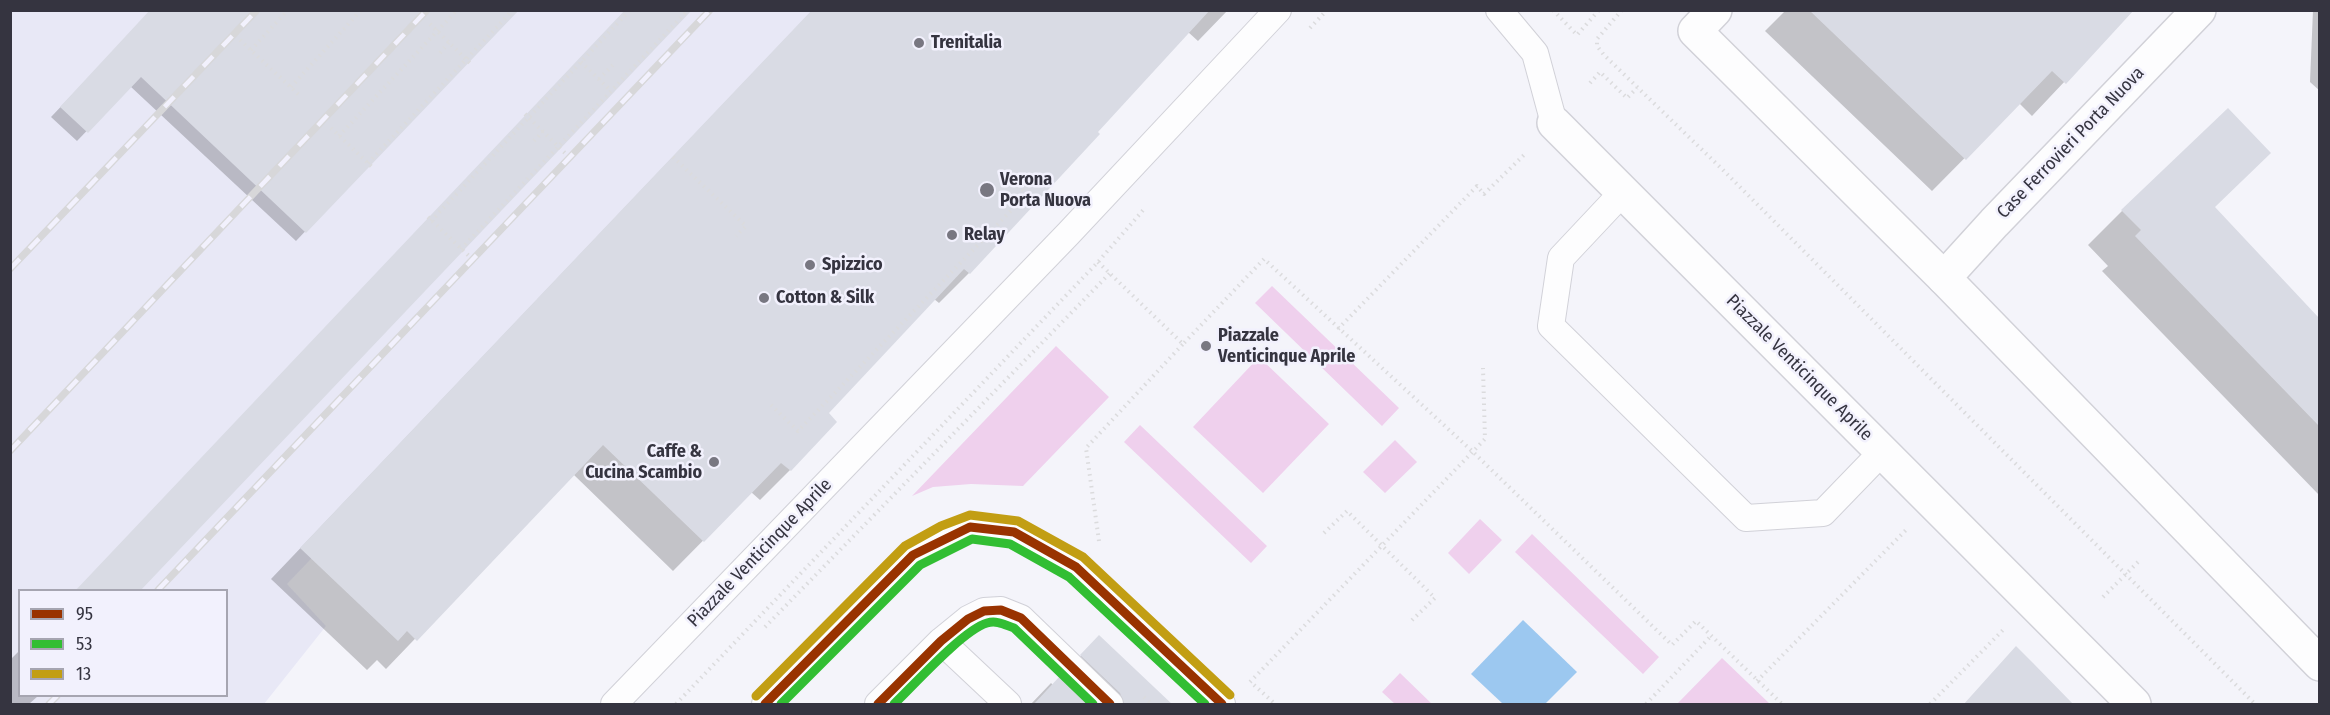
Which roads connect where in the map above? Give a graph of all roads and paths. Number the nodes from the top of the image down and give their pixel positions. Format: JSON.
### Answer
{"nodes":[{"id":1,"x":288,"y":10,"type":"edge"},
{"id":2,"x":361,"y":10,"type":"edge"},
{"id":3,"x":457,"y":10,"type":"edge"},
{"id":4,"x":513,"y":10,"type":"edge"},
{"id":5,"x":630,"y":10,"type":"edge"},
{"id":6,"x":688,"y":10,"type":"edge"},
{"id":7,"x":1278,"y":10,"type":"edge"},
{"id":8,"x":1327,"y":10,"type":"edge"},
{"id":9,"x":1499,"y":10,"type":"edge"},
{"id":10,"x":1553,"y":10,"type":"edge"},
{"id":11,"x":1599,"y":10,"type":"edge"},
{"id":12,"x":1622,"y":10,"type":"edge"},
{"id":13,"x":1714,"y":10,"type":"edge"},
{"id":14,"x":2199,"y":10,"type":"edge"},
{"id":15,"x":430,"y":24,"type":"dead end"},
{"id":16,"x":438,"y":31,"type":"junction"},
{"id":17,"x":1303,"y":36,"type":"dead end"},
{"id":18,"x":240,"y":40,"type":"dead end"},
{"id":19,"x":449,"y":42,"type":"junction"},
{"id":20,"x":251,"y":50,"type":"junction"},
{"id":21,"x":440,"y":53,"type":"dead end"},
{"id":22,"x":466,"y":59,"type":"junction"},
{"id":23,"x":274,"y":62,"type":"dead end"},
{"id":24,"x":581,"y":62,"type":"junction"},
{"id":25,"x":471,"y":64,"type":"dead end"},
{"id":26,"x":614,"y":64,"type":"dead end"},
{"id":27,"x":269,"y":67,"type":"junction"},
{"id":28,"x":599,"y":79,"type":"junction"},
{"id":29,"x":1590,"y":83,"type":"dead end"},
{"id":30,"x":291,"y":87,"type":"junction"},
{"id":31,"x":1637,"y":88,"type":"junction"},
{"id":32,"x":611,"y":91,"type":"junction"},
{"id":33,"x":300,"y":95,"type":"dead end"},
{"id":34,"x":527,"y":115,"type":"junction"},
{"id":35,"x":1554,"y":123,"type":"joint"},
{"id":36,"x":331,"y":128,"type":"dead end"},
{"id":37,"x":543,"y":131,"type":"junction"},
{"id":38,"x":339,"y":136,"type":"junction"},
{"id":39,"x":534,"y":141,"type":"dead end"},
{"id":40,"x":357,"y":142,"type":"dead end"},
{"id":41,"x":559,"y":146,"type":"junction"},
{"id":42,"x":351,"y":148,"type":"junction"},
{"id":43,"x":565,"y":153,"type":"dead end"},
{"id":44,"x":1526,"y":153,"type":"dead end"},
{"id":45,"x":673,"y":157,"type":"dead end"},
{"id":46,"x":368,"y":163,"type":"junction"},
{"id":47,"x":372,"y":167,"type":"dead end"},
{"id":48,"x":1018,"y":187,"type":"dead end"},
{"id":49,"x":1624,"y":191,"type":"junction"},
{"id":50,"x":1149,"y":203,"type":"dead end"},
{"id":51,"x":736,"y":236,"type":"dead end"},
{"id":52,"x":461,"y":249,"type":"junction"},
{"id":53,"x":469,"y":256,"type":"dead end"},
{"id":54,"x":1098,"y":261,"type":"junction"},
{"id":55,"x":1110,"y":273,"type":"junction"},
{"id":56,"x":1944,"y":278,"type":"junction"},
{"id":57,"x":1338,"y":329,"type":"junction"},
{"id":58,"x":1183,"y":344,"type":"junction"},
{"id":59,"x":1483,"y":368,"type":"dead end"},
{"id":60,"x":771,"y":405,"type":"dead end"},
{"id":61,"x":1472,"y":451,"type":"junction"},
{"id":62,"x":1882,"y":452,"type":"junction"},
{"id":63,"x":1909,"y":526,"type":"dead end"},
{"id":64,"x":1324,"y":534,"type":"dead end"},
{"id":65,"x":1100,"y":542,"type":"dead end"},
{"id":66,"x":1382,"y":545,"type":"junction"},
{"id":67,"x":2141,"y":559,"type":"dead end"},
{"id":68,"x":2125,"y":576,"type":"junction"},
{"id":69,"x":2103,"y":597,"type":"dead end"},
{"id":70,"x":1410,"y":622,"type":"dead end"},
{"id":71,"x":2008,"y":625,"type":"dead end"},
{"id":72,"x":765,"y":627,"type":"dead end"},
{"id":73,"x":1711,"y":636,"type":"junction"},
{"id":74,"x":941,"y":642,"type":"junction"},
{"id":75,"x":2319,"y":664,"type":"edge"},
{"id":76,"x":1242,"y":674,"type":"dead end"},
{"id":77,"x":1757,"y":681,"type":"junction"},
{"id":78,"x":1250,"y":682,"type":"junction"},
{"id":79,"x":614,"y":705,"type":"edge"},
{"id":80,"x":676,"y":705,"type":"edge"},
{"id":81,"x":765,"y":705,"type":"edge"},
{"id":82,"x":878,"y":705,"type":"edge"},
{"id":83,"x":1008,"y":705,"type":"edge"},
{"id":84,"x":1110,"y":705,"type":"edge"},
{"id":85,"x":1222,"y":705,"type":"edge"},
{"id":86,"x":1275,"y":705,"type":"edge"},
{"id":87,"x":1646,"y":705,"type":"edge"},
{"id":88,"x":1782,"y":705,"type":"edge"},
{"id":89,"x":1930,"y":705,"type":"edge"},
{"id":90,"x":2134,"y":705,"type":"edge"},
{"id":91,"x":2255,"y":705,"type":"edge"}],
"edges":[{"from":1,"to":20,"type":"path"},
{"from":2,"to":30,"type":"path"},
{"from":3,"to":16,"type":"path"},
{"from":4,"to":22,"type":"path"},
{"from":5,"to":24,"type":"path"},
{"from":6,"to":32,"type":"path"},
{"from":7,"to":79,"type":"lane","name":"Piazzale Venticinque Aprile"},
{"from":8,"to":17,"type":"path"},
{"from":9,"to":35,"type":"lane","name":"Piazzale Venticinque Aprile"},
{"from":10,"to":11,"type":"path"},
{"from":12,"to":31,"type":"path"},
{"from":13,"to":56,"type":"street"},
{"from":14,"to":56,"type":"street","name":"Case Ferrovieri Porta Nuova"},
{"from":15,"to":16,"type":"path"},
{"from":16,"to":19,"type":"path"},
{"from":16,"to":38,"type":"path"},
{"from":18,"to":20,"type":"path"},
{"from":19,"to":21,"type":"path"},
{"from":19,"to":22,"type":"path"},
{"from":20,"to":27,"type":"path"},
{"from":22,"to":25,"type":"path"},
{"from":22,"to":46,"type":"path"},
{"from":23,"to":27,"type":"path"},
{"from":24,"to":28,"type":"path"},
{"from":24,"to":34,"type":"path"},
{"from":26,"to":28,"type":"path"},
{"from":27,"to":30,"type":"path"},
{"from":28,"to":32,"type":"path"},
{"from":29,"to":31,"type":"path"},
{"from":30,"to":33,"type":"path"},
{"from":31,"to":68,"type":"path"},
{"from":32,"to":41,"type":"path"},
{"from":34,"to":37,"type":"path"},
{"from":34,"to":52,"type":"path"},
{"from":35,"to":49,"type":"street","name":"Piazzale Venticinque Aprile"},
{"from":36,"to":38,"type":"path"},
{"from":37,"to":39,"type":"path"},
{"from":37,"to":41,"type":"path"},
{"from":38,"to":42,"type":"path"},
{"from":40,"to":42,"type":"path"},
{"from":41,"to":43,"type":"path"},
{"from":41,"to":52,"type":"path"},
{"from":42,"to":46,"type":"path"},
{"from":44,"to":57,"type":"path"},
{"from":45,"to":51,"type":"path"},
{"from":46,"to":47,"type":"path"},
{"from":48,"to":60,"type":"path"},
{"from":49,"to":62,"type":"street","name":"Piazzale Venticinque Aprile"},
{"from":49,"to":62,"type":"lane"},
{"from":50,"to":54,"type":"path"},
{"from":52,"to":53,"type":"path"},
{"from":54,"to":55,"type":"path"},
{"from":54,"to":80,"type":"path"},
{"from":55,"to":58,"type":"path"},
{"from":55,"to":72,"type":"path"},
{"from":56,"to":75,"type":"street"},
{"from":57,"to":58,"type":"path"},
{"from":57,"to":61,"type":"path"},
{"from":58,"to":65,"type":"path"},
{"from":59,"to":61,"type":"path"},
{"from":61,"to":66,"type":"path"},
{"from":61,"to":73,"type":"path"},
{"from":62,"to":90,"type":"street","name":"Piazzale Venticinque Aprile"},
{"from":63,"to":77,"type":"path"},
{"from":64,"to":66,"type":"path"},
{"from":66,"to":70,"type":"path"},
{"from":66,"to":78,"type":"path"},
{"from":67,"to":68,"type":"path"},
{"from":68,"to":69,"type":"path"},
{"from":68,"to":91,"type":"path"},
{"from":71,"to":89,"type":"path"},
{"from":73,"to":77,"type":"path"},
{"from":73,"to":87,"type":"path"},
{"from":74,"to":82,"type":"lane"},
{"from":74,"to":83,"type":"lane"},
{"from":74,"to":84,"type":"lane"},
{"from":76,"to":78,"type":"path"},
{"from":77,"to":88,"type":"path"},
{"from":78,"to":86,"type":"path"},
{"from":81,"to":85,"type":"lane"}]}
